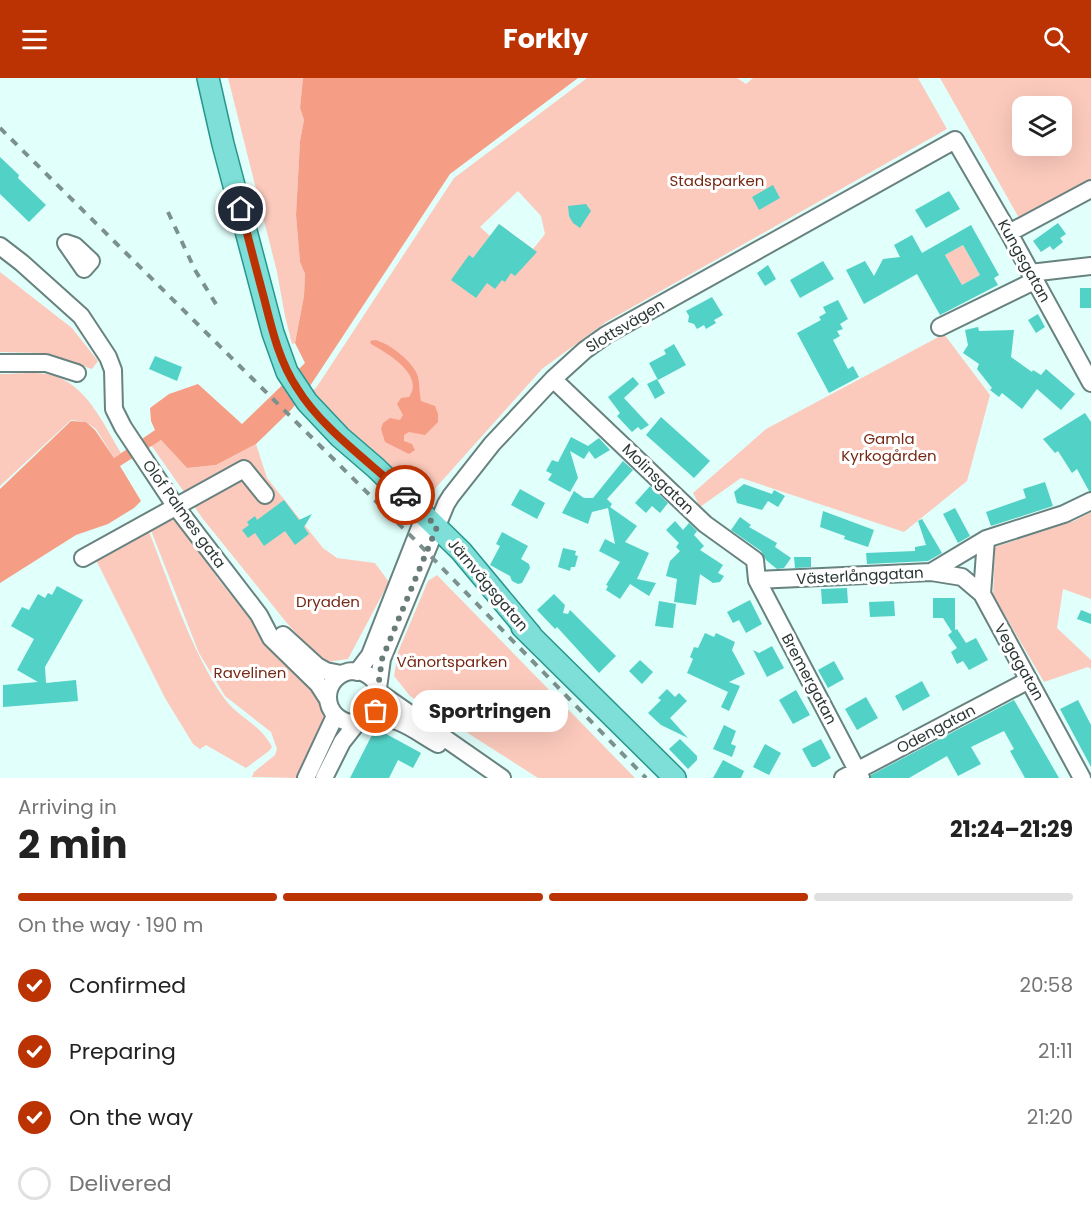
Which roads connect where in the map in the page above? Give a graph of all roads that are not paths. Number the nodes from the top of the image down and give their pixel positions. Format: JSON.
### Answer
{"nodes":[{"id":1,"x":208,"y":78,"type":"edge"},
{"id":2,"x":955,"y":140,"type":"joint"},
{"id":3,"x":1091,"y":189,"type":"edge"},
{"id":4,"x":1009,"y":232,"type":"junction"},
{"id":5,"x":0,"y":246,"type":"edge"},
{"id":6,"x":1091,"y":266,"type":"edge"},
{"id":7,"x":1032,"y":277,"type":"junction"},
{"id":8,"x":940,"y":327,"type":"dead end"},
{"id":9,"x":0,"y":363,"type":"edge"},
{"id":10,"x":76,"y":373,"type":"dead end"},
{"id":11,"x":553,"y":379,"type":"junction"},
{"id":12,"x":1091,"y":383,"type":"edge"},
{"id":13,"x":265,"y":495,"type":"dead end"},
{"id":14,"x":1091,"y":501,"type":"edge"},
{"id":15,"x":176,"y":507,"type":"junction"},
{"id":16,"x":428,"y":528,"type":"junction"},
{"id":17,"x":986,"y":539,"type":"junction"},
{"id":18,"x":83,"y":558,"type":"dead end"},
{"id":19,"x":931,"y":572,"type":"junction"},
{"id":20,"x":757,"y":580,"type":"junction"},
{"id":21,"x":982,"y":594,"type":"junction"},
{"id":22,"x":259,"y":615,"type":"junction"},
{"id":23,"x":349,"y":673,"type":"junction"},
{"id":24,"x":1029,"y":680,"type":"junction"},
{"id":25,"x":379,"y":690,"type":"junction"},
{"id":26,"x":327,"y":698,"type":"junction"},
{"id":27,"x":335,"y":716,"type":"junction"},
{"id":28,"x":363,"y":721,"type":"junction"},
{"id":29,"x":497,"y":775,"type":"edge"},
{"id":30,"x":854,"y":775,"type":"edge"},
{"id":31,"x":306,"y":778,"type":"edge"},
{"id":32,"x":324,"y":778,"type":"edge"},
{"id":33,"x":675,"y":778,"type":"edge"},
{"id":34,"x":1082,"y":778,"type":"edge"}],
"edges":[{"from":1,"to":16,"type":"main road","name":"Järnvägsgatan"},
{"from":2,"to":4,"type":"street","name":"Kungsgatan"},
{"from":2,"to":11,"type":"street","name":"Slottsvägen"},
{"from":3,"to":4,"type":"street"},
{"from":4,"to":7,"type":"street","name":"Kungsgatan"},
{"from":5,"to":15,"type":"street","name":"Olof Palmes gata"},
{"from":6,"to":7,"type":"street"},
{"from":7,"to":8,"type":"street"},
{"from":7,"to":12,"type":"street","name":"Kungsgatan"},
{"from":9,"to":10,"type":"street"},
{"from":11,"to":16,"type":"street","name":"Slottsvägen"},
{"from":11,"to":20,"type":"street","name":"Molinsgatan"},
{"from":13,"to":15,"type":"street"},
{"from":14,"to":17,"type":"street","name":"Västerlånggatan"},
{"from":15,"to":18,"type":"street"},
{"from":15,"to":22,"type":"street","name":"Olof Palmes gata"},
{"from":16,"to":23,"type":"street","name":"Slottsvägen"},
{"from":16,"to":25,"type":"street","name":"Slottsvägen"},
{"from":16,"to":33,"type":"main road","name":"Järnvägsgatan"},
{"from":17,"to":19,"type":"street","name":"Västerlånggatan"},
{"from":17,"to":21,"type":"street"},
{"from":19,"to":20,"type":"street","name":"Västerlånggatan"},
{"from":19,"to":21,"type":"street"},
{"from":20,"to":30,"type":"street","name":"Bremergatan"},
{"from":21,"to":24,"type":"street","name":"Vegagatan"},
{"from":22,"to":23,"type":"street","name":"Olof Palmes gata"},
{"from":22,"to":26,"type":"street","name":"Olof Palmes gata"},
{"from":23,"to":25,"type":"street"},
{"from":23,"to":26,"type":"street"},
{"from":24,"to":30,"type":"street","name":"Odengatan"},
{"from":24,"to":34,"type":"street","name":"Vegagatan"},
{"from":25,"to":28,"type":"street"},
{"from":25,"to":29,"type":"street"},
{"from":26,"to":27,"type":"street"},
{"from":27,"to":28,"type":"street"},
{"from":27,"to":31,"type":"street"},
{"from":28,"to":29,"type":"street"},
{"from":28,"to":32,"type":"street"}]}
